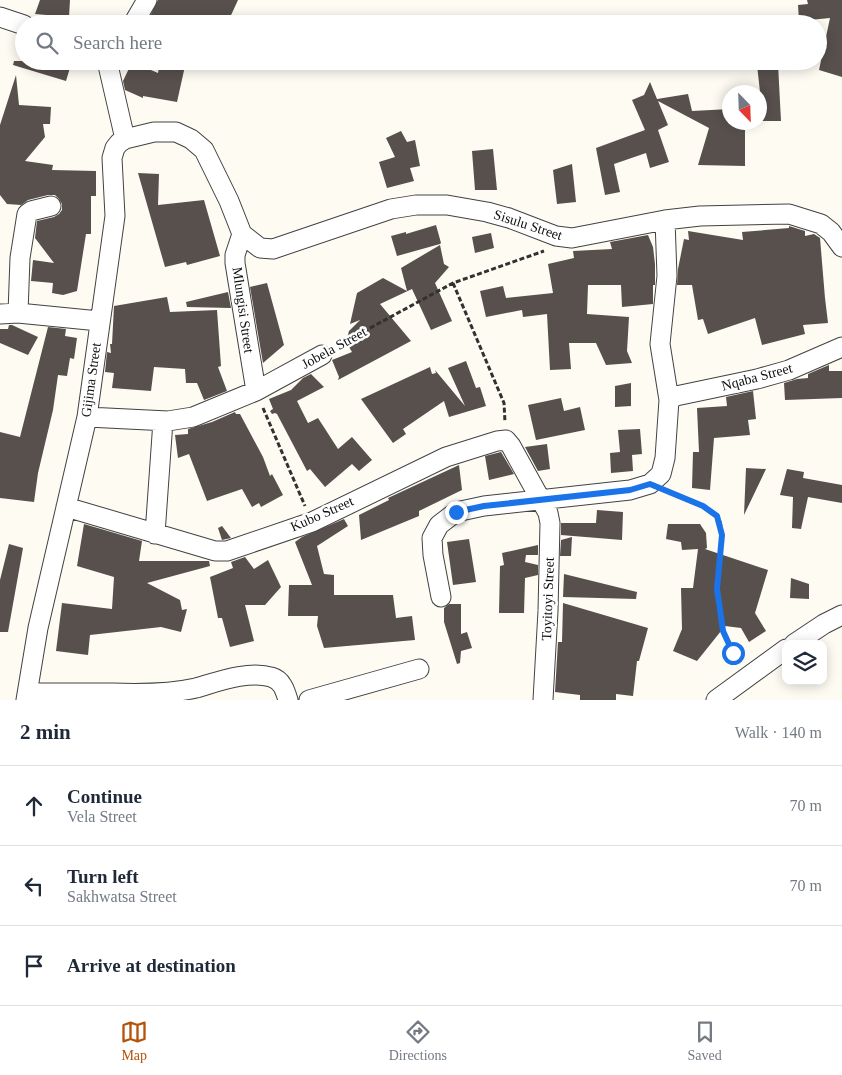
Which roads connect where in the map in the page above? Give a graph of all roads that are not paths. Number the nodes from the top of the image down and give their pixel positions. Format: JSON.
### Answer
{"nodes":[{"id":1,"x":147,"y":0,"type":"edge"},
{"id":2,"x":138,"y":15,"type":"edge"},
{"id":3,"x":0,"y":17,"type":"edge"},
{"id":4,"x":15,"y":22,"type":"edge"},
{"id":5,"x":109,"y":70,"type":"edge"},
{"id":6,"x":125,"y":139,"type":"junction"},
{"id":7,"x":51,"y":206,"type":"dead end"},
{"id":8,"x":665,"y":220,"type":"junction"},
{"id":9,"x":242,"y":234,"type":"junction"},
{"id":10,"x":842,"y":247,"type":"edge"},
{"id":11,"x":9,"y":314,"type":"edge"},
{"id":12,"x":99,"y":320,"type":"junction"},
{"id":13,"x":842,"y":347,"type":"edge"},
{"id":14,"x":322,"y":355,"type":"road end"},
{"id":15,"x":256,"y":392,"type":"junction"},
{"id":16,"x":669,"y":400,"type":"junction"},
{"id":17,"x":87,"y":417,"type":"junction"},
{"id":18,"x":163,"y":421,"type":"junction"},
{"id":19,"x":542,"y":501,"type":"junction"},
{"id":20,"x":66,"y":507,"type":"junction"},
{"id":21,"x":154,"y":534,"type":"junction"},
{"id":22,"x":441,"y":597,"type":"dead end"},
{"id":23,"x":842,"y":615,"type":"edge"},
{"id":24,"x":800,"y":640,"type":"edge"},
{"id":25,"x":782,"y":653,"type":"edge"},
{"id":26,"x":419,"y":669,"type":"dead end"},
{"id":27,"x":27,"y":696,"type":"edge"},
{"id":28,"x":288,"y":700,"type":"edge"},
{"id":29,"x":309,"y":700,"type":"edge"},
{"id":30,"x":543,"y":700,"type":"edge"},
{"id":31,"x":716,"y":700,"type":"edge"}],
"edges":[{"from":1,"to":2,"type":"street"},
{"from":3,"to":4,"type":"street"},
{"from":5,"to":6,"type":"street"},
{"from":6,"to":9,"type":"street"},
{"from":6,"to":12,"type":"street","name":"Gijima Street"},
{"from":7,"to":11,"type":"street"},
{"from":8,"to":9,"type":"street","name":"Sisulu Street"},
{"from":8,"to":10,"type":"street","name":"Sisulu Street"},
{"from":8,"to":16,"type":"street"},
{"from":9,"to":15,"type":"street","name":"Mlungisi Street"},
{"from":11,"to":12,"type":"street"},
{"from":12,"to":17,"type":"street","name":"Gijima Street"},
{"from":13,"to":16,"type":"street","name":"Nqaba Street"},
{"from":14,"to":15,"type":"street","name":"Jobela Street"},
{"from":15,"to":18,"type":"street","name":"Jobela Street"},
{"from":16,"to":19,"type":"street"},
{"from":17,"to":18,"type":"street","name":"Jobela Street"},
{"from":17,"to":20,"type":"street","name":"Gijima Street"},
{"from":18,"to":21,"type":"street"},
{"from":19,"to":21,"type":"street","name":"Kubo Street"},
{"from":19,"to":22,"type":"street"},
{"from":19,"to":30,"type":"street","name":"Toyitoyi Street"},
{"from":20,"to":21,"type":"street","name":"Kubo Street"},
{"from":20,"to":27,"type":"street","name":"Gijima Street"},
{"from":23,"to":24,"type":"street"},
{"from":25,"to":31,"type":"street"},
{"from":26,"to":29,"type":"street"},
{"from":27,"to":28,"type":"street"}]}
